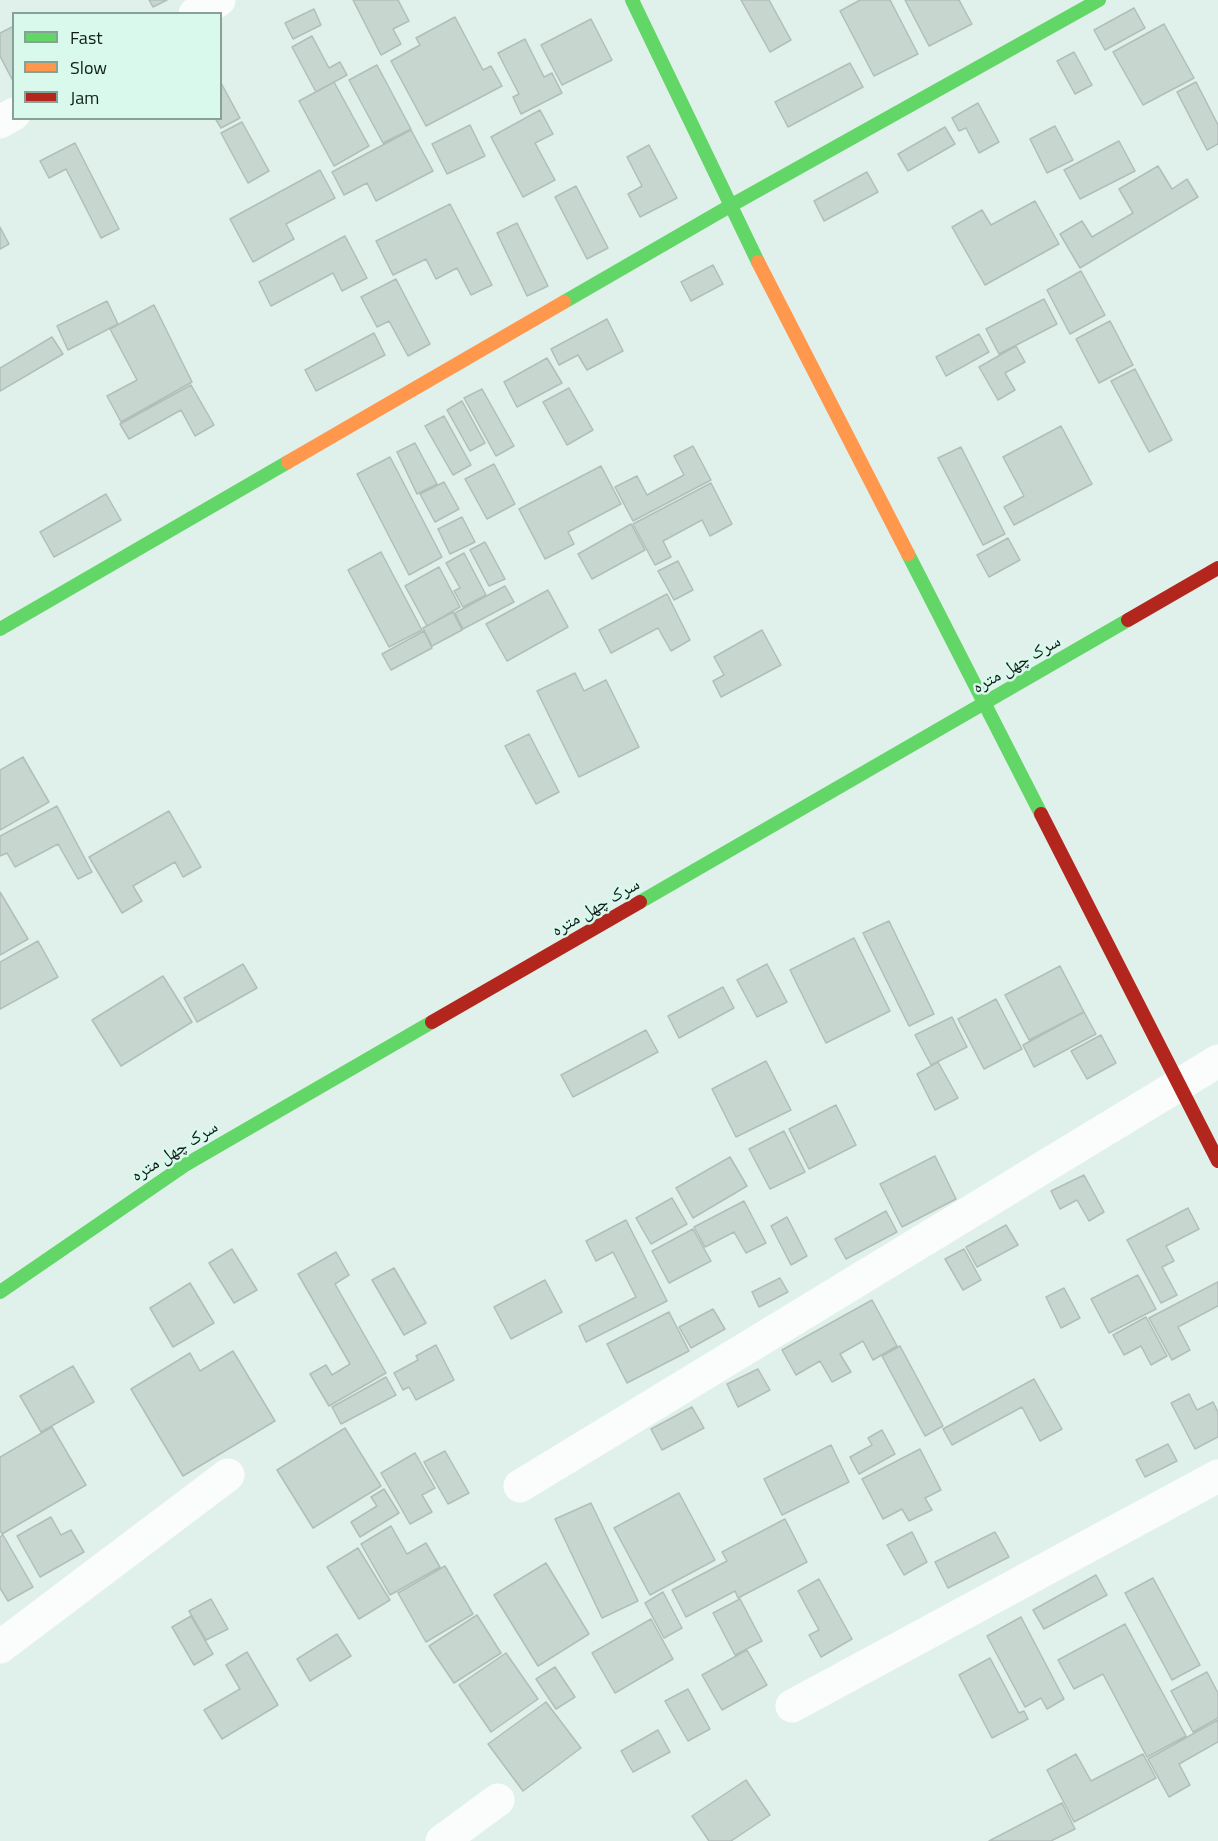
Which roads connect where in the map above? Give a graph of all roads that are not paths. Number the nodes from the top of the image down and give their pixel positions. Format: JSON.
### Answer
{"nodes":[{"id":1,"x":219,"y":0,"type":"edge"},
{"id":2,"x":632,"y":0,"type":"edge"},
{"id":3,"x":1099,"y":0,"type":"edge"},
{"id":4,"x":198,"y":12,"type":"edge"},
{"id":5,"x":730,"y":206,"type":"junction"},
{"id":6,"x":1218,"y":568,"type":"edge"},
{"id":7,"x":0,"y":629,"type":"edge"},
{"id":8,"x":985,"y":705,"type":"junction"},
{"id":9,"x":1218,"y":1060,"type":"edge"},
{"id":10,"x":1178,"y":1084,"type":"junction"},
{"id":11,"x":1218,"y":1161,"type":"edge"},
{"id":12,"x":0,"y":1292,"type":"edge"},
{"id":13,"x":228,"y":1475,"type":"dead end"},
{"id":14,"x":1218,"y":1476,"type":"edge"},
{"id":15,"x":520,"y":1485,"type":"dead end"},
{"id":16,"x":0,"y":1647,"type":"edge"},
{"id":17,"x":792,"y":1706,"type":"dead end"},
{"id":18,"x":498,"y":1800,"type":"dead end"},
{"id":19,"x":442,"y":1841,"type":"edge"}],
"edges":[{"from":1,"to":4,"type":"street"},
{"from":2,"to":5,"type":"street"},
{"from":3,"to":5,"type":"street"},
{"from":5,"to":7,"type":"street"},
{"from":5,"to":8,"type":"street"},
{"from":6,"to":8,"type":"street","name":"سرک چهل متره"},
{"from":8,"to":10,"type":"street"},
{"from":8,"to":12,"type":"street","name":"سرک چهل متره"},
{"from":9,"to":10,"type":"street"},
{"from":10,"to":11,"type":"street"},
{"from":10,"to":15,"type":"street"},
{"from":13,"to":16,"type":"street"},
{"from":14,"to":17,"type":"street"},
{"from":18,"to":19,"type":"street"}]}
